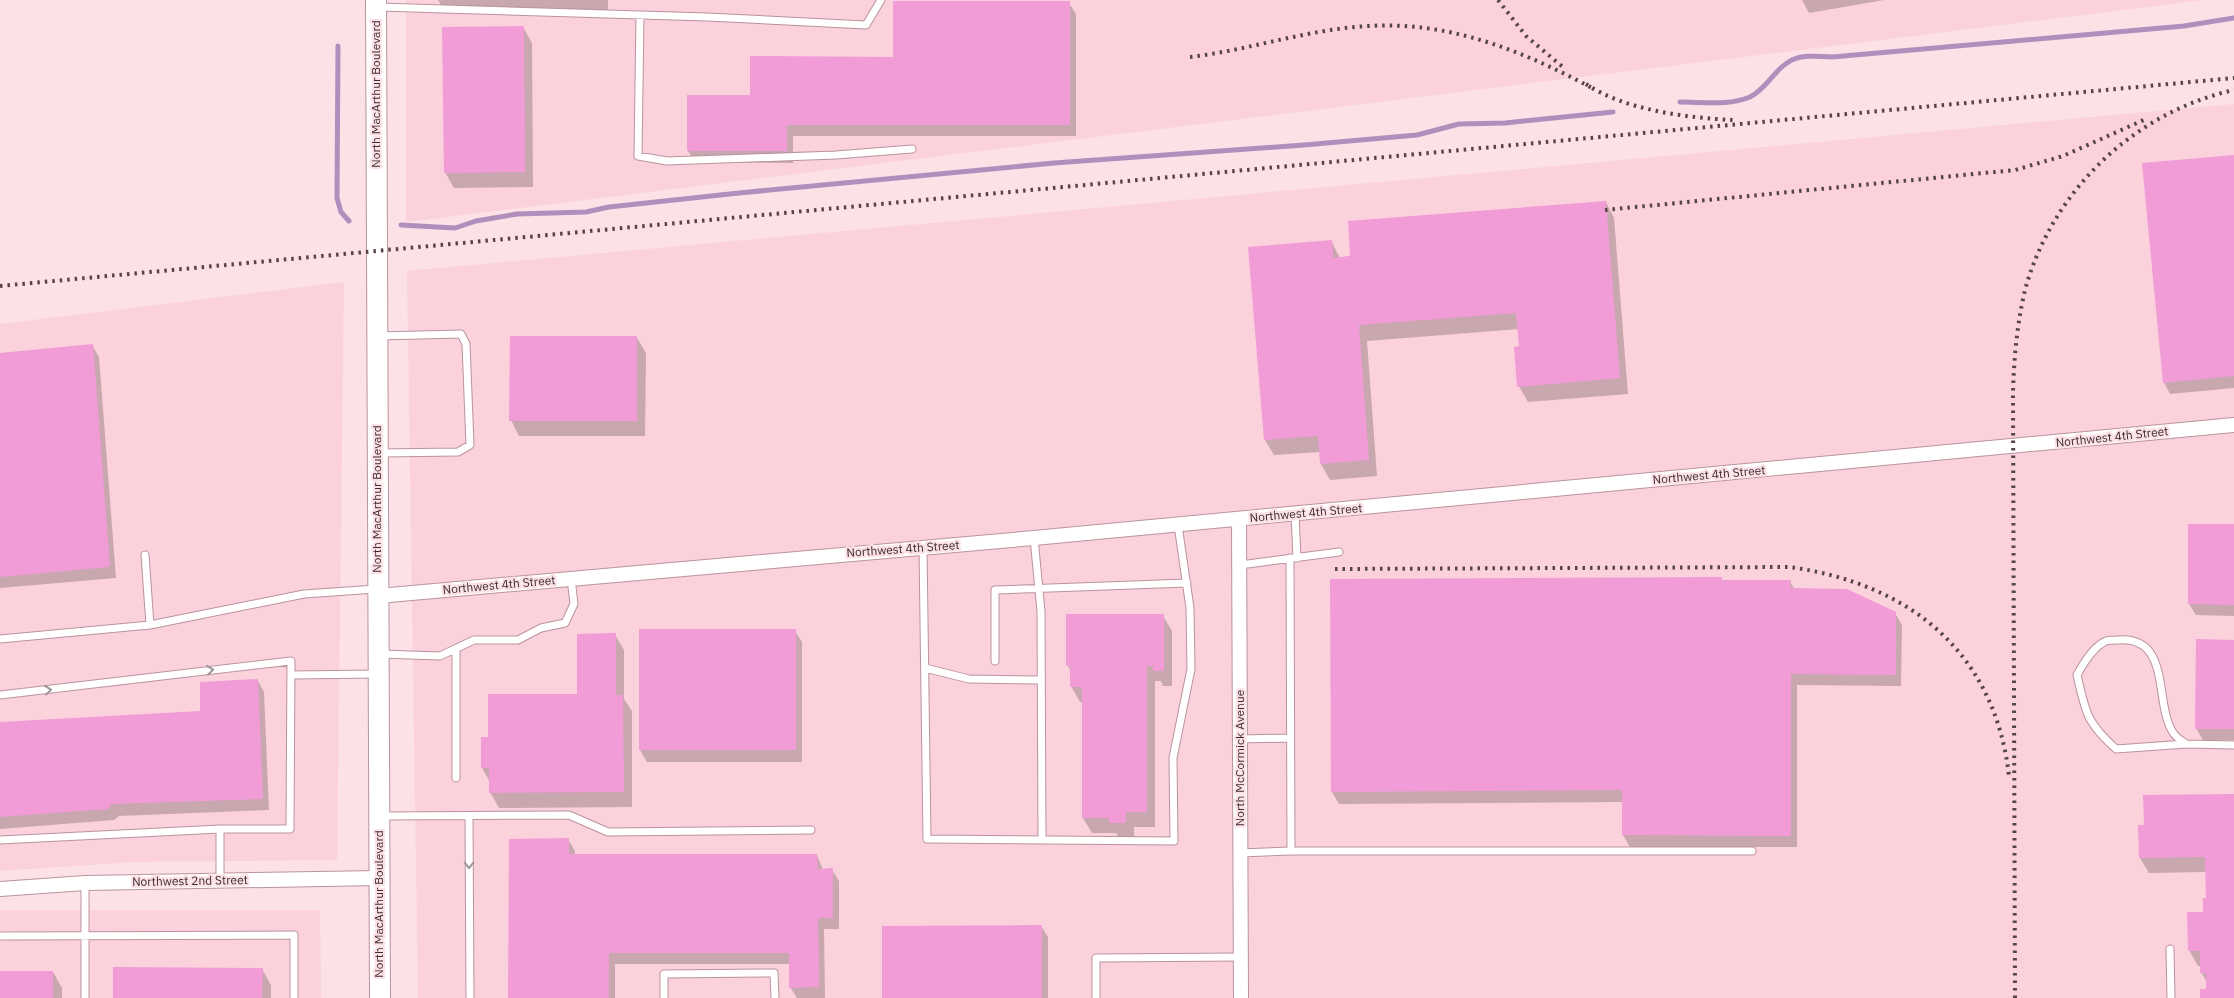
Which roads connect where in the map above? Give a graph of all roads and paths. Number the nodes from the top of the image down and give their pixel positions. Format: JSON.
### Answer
{"nodes":[{"id":1,"x":881,"y":0,"type":"edge"},
{"id":2,"x":376,"y":3,"type":"edge"},
{"id":3,"x":640,"y":15,"type":"junction"},
{"id":4,"x":912,"y":149,"type":"dead end"},
{"id":5,"x":377,"y":336,"type":"junction"},
{"id":6,"x":2234,"y":425,"type":"edge"},
{"id":7,"x":377,"y":453,"type":"junction"},
{"id":8,"x":1296,"y":514,"type":"junction"},
{"id":9,"x":1239,"y":519,"type":"junction"},
{"id":10,"x":1178,"y":525,"type":"junction"},
{"id":11,"x":1034,"y":538,"type":"junction"},
{"id":12,"x":923,"y":548,"type":"junction"},
{"id":13,"x":1339,"y":552,"type":"dead end"},
{"id":14,"x":145,"y":555,"type":"dead end"},
{"id":15,"x":1294,"y":558,"type":"junction"},
{"id":16,"x":1240,"y":565,"type":"junction"},
{"id":17,"x":571,"y":578,"type":"junction"},
{"id":18,"x":1187,"y":583,"type":"junction"},
{"id":19,"x":1039,"y":587,"type":"junction"},
{"id":20,"x":378,"y":593,"type":"junction"},
{"id":21,"x":150,"y":625,"type":"junction"},
{"id":22,"x":0,"y":639,"type":"edge"},
{"id":23,"x":456,"y":649,"type":"junction"},
{"id":24,"x":994,"y":661,"type":"dead end"},
{"id":25,"x":378,"y":664,"type":"junction"},
{"id":26,"x":925,"y":668,"type":"junction"},
{"id":27,"x":291,"y":675,"type":"junction"},
{"id":28,"x":1041,"y":680,"type":"junction"},
{"id":29,"x":0,"y":695,"type":"edge"},
{"id":30,"x":1290,"y":738,"type":"junction"},
{"id":31,"x":1240,"y":739,"type":"junction"},
{"id":32,"x":2186,"y":744,"type":"junction"},
{"id":33,"x":2234,"y":746,"type":"edge"},
{"id":34,"x":456,"y":778,"type":"dead end"},
{"id":35,"x":379,"y":816,"type":"junction"},
{"id":36,"x":469,"y":816,"type":"junction"},
{"id":37,"x":220,"y":829,"type":"junction"},
{"id":38,"x":810,"y":830,"type":"dead end"},
{"id":39,"x":0,"y":840,"type":"edge"},
{"id":40,"x":1042,"y":840,"type":"junction"},
{"id":41,"x":1291,"y":851,"type":"junction"},
{"id":42,"x":1752,"y":851,"type":"dead end"},
{"id":43,"x":1240,"y":853,"type":"junction"},
{"id":44,"x":379,"y":878,"type":"junction"},
{"id":45,"x":220,"y":880,"type":"junction"},
{"id":46,"x":85,"y":883,"type":"junction"},
{"id":47,"x":0,"y":890,"type":"edge"},
{"id":48,"x":0,"y":936,"type":"edge"},
{"id":49,"x":85,"y":936,"type":"junction"},
{"id":50,"x":2170,"y":949,"type":"dead end"},
{"id":51,"x":1240,"y":957,"type":"junction"},
{"id":52,"x":85,"y":998,"type":"edge"},
{"id":53,"x":294,"y":998,"type":"edge"},
{"id":54,"x":380,"y":998,"type":"edge"},
{"id":55,"x":470,"y":998,"type":"edge"},
{"id":56,"x":664,"y":998,"type":"edge"},
{"id":57,"x":775,"y":998,"type":"edge"},
{"id":58,"x":1096,"y":998,"type":"edge"},
{"id":59,"x":1240,"y":998,"type":"edge"},
{"id":60,"x":2171,"y":998,"type":"edge"}],
"edges":[{"from":1,"to":3,"type":"lane"},
{"from":2,"to":3,"type":"lane"},
{"from":2,"to":5,"type":"main road","name":"North MacArthur Boulevard"},
{"from":3,"to":4,"type":"lane"},
{"from":5,"to":7,"type":"main road","name":"North MacArthur Boulevard"},
{"from":5,"to":7,"type":"lane"},
{"from":6,"to":8,"type":"street","name":"Northwest 4th Street"},
{"from":7,"to":20,"type":"main road","name":"North MacArthur Boulevard"},
{"from":8,"to":9,"type":"street","name":"Northwest 4th Street"},
{"from":8,"to":15,"type":"lane"},
{"from":9,"to":10,"type":"street","name":"Northwest 4th Street"},
{"from":9,"to":16,"type":"street","name":"North McCormick Avenue"},
{"from":10,"to":11,"type":"street","name":"Northwest 4th Street"},
{"from":10,"to":18,"type":"lane"},
{"from":11,"to":12,"type":"street","name":"Northwest 4th Street"},
{"from":11,"to":19,"type":"lane"},
{"from":12,"to":17,"type":"street","name":"Northwest 4th Street"},
{"from":12,"to":26,"type":"lane"},
{"from":13,"to":15,"type":"lane"},
{"from":14,"to":21,"type":"lane"},
{"from":15,"to":16,"type":"lane"},
{"from":15,"to":30,"type":"lane"},
{"from":16,"to":31,"type":"street","name":"North McCormick Avenue"},
{"from":17,"to":20,"type":"street","name":"Northwest 4th Street"},
{"from":17,"to":23,"type":"lane"},
{"from":18,"to":19,"type":"lane"},
{"from":18,"to":40,"type":"lane"},
{"from":19,"to":24,"type":"lane"},
{"from":19,"to":28,"type":"lane"},
{"from":20,"to":21,"type":"lane"},
{"from":20,"to":25,"type":"main road","name":"North MacArthur Boulevard"},
{"from":21,"to":22,"type":"lane"},
{"from":23,"to":25,"type":"lane"},
{"from":23,"to":34,"type":"lane"},
{"from":25,"to":27,"type":"lane"},
{"from":25,"to":35,"type":"main road","name":"North MacArthur Boulevard"},
{"from":26,"to":28,"type":"lane"},
{"from":26,"to":40,"type":"lane"},
{"from":29,"to":27,"type":"lane","one_way":true},
{"from":27,"to":37,"type":"lane"},
{"from":28,"to":40,"type":"lane"},
{"from":30,"to":31,"type":"lane"},
{"from":30,"to":41,"type":"lane"},
{"from":31,"to":43,"type":"street","name":"North McCormick Avenue"},
{"from":32,"to":32,"type":"lane"},
{"from":32,"to":33,"type":"lane"},
{"from":35,"to":36,"type":"lane"},
{"from":35,"to":44,"type":"main road","name":"North MacArthur Boulevard"},
{"from":36,"to":38,"type":"lane"},
{"from":36,"to":55,"type":"lane","one_way":true},
{"from":37,"to":39,"type":"lane"},
{"from":37,"to":45,"type":"lane"},
{"from":41,"to":42,"type":"lane"},
{"from":41,"to":43,"type":"lane"},
{"from":43,"to":51,"type":"street","name":"North McCormick Avenue"},
{"from":44,"to":45,"type":"street","name":"Northwest 2nd Street"},
{"from":44,"to":54,"type":"main road","name":"North MacArthur Boulevard"},
{"from":45,"to":46,"type":"street","name":"Northwest 2nd Street"},
{"from":46,"to":47,"type":"street","name":"Northwest 2nd Street"},
{"from":46,"to":49,"type":"lane"},
{"from":48,"to":49,"type":"lane"},
{"from":49,"to":52,"type":"lane"},
{"from":49,"to":53,"type":"lane"},
{"from":50,"to":60,"type":"lane"},
{"from":51,"to":58,"type":"lane"},
{"from":51,"to":59,"type":"street","name":"North McCormick Avenue"},
{"from":56,"to":57,"type":"lane"}]}
